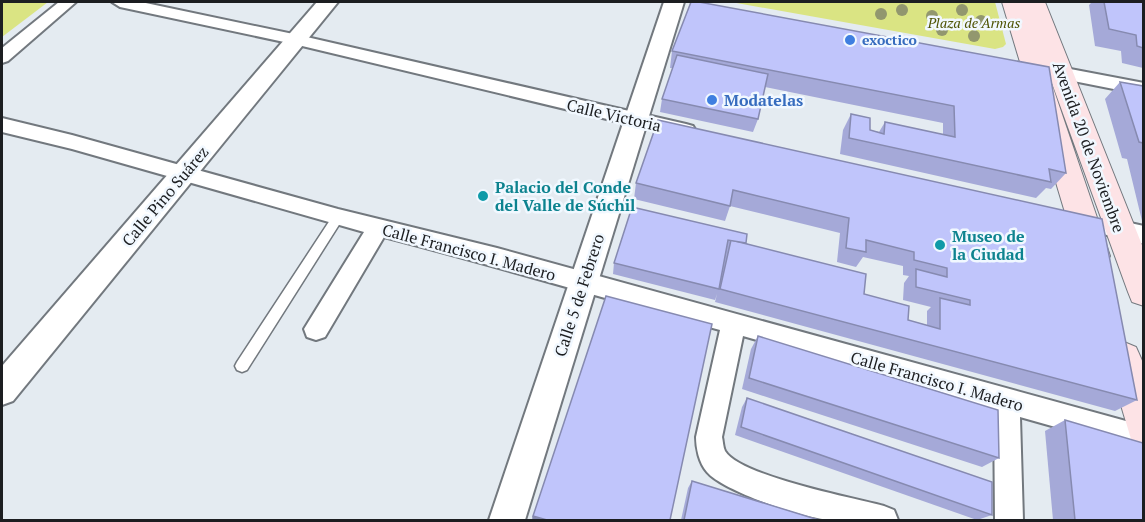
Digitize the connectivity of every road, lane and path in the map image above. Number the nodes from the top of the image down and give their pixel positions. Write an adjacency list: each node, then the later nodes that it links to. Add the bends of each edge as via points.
1 (68, 2): 8 (street)
2 (120, 2): 7 (street, Calle Victoria)
3 (328, 2): 7 (street, Calle Pino Suárez)
4 (674, 2): 12 (street, Calle 5 de Febrero)
5 (1012, 2): 9 (main road, Avenida 20 de Noviembre)
6 (1034, 2): 10 (main road, Avenida 20 de Noviembre)
7 (298, 40): 12 (street, Calle Victoria); 15 (street, Calle Pino Suárez)
8 (2, 57)
9 (1025, 66): 10 (street); 17 (main road, Avenida 20 de Noviembre)
10 (1061, 73): 11 (street); 19 (main road, Avenida 20 de Noviembre)
11 (1143, 89)
12 (635, 120): 14 (street, Calle Victoria); 20 (street, Calle 5 de Febrero)
13 (2, 125): 15 (street, Calle Francisco I. Madero)
14 (702, 135)
15 (184, 173): 16 (street, Calle Francisco I. Madero); 27 (street, Calle Pino Suárez)
16 (338, 217): 18 (street, Calle Francisco I. Madero); 26 (lane)
17 (1072, 218): 19 (street); 21 (main road, Avenida 20 de Noviembre)
18 (378, 228): 20 (street, Calle Francisco I. Madero); 24 (street)
19 (1132, 233): 22 (main road, Avenida 20 de Noviembre)
20 (583, 283): 23 (street, Calle Francisco I. Madero); 32 (street, Calle 5 de Febrero)
21 (1103, 288)
22 (1143, 292)
23 (734, 323): 28 (street, Calle Francisco I. Madero); 31 (street, via 709,437 717,463 749,483)
24 (316, 328)
25 (1116, 334): 29 (main road)
26 (242, 366)
27 (2, 390)
28 (1006, 402): 30 (street, Calle Francisco I. Madero); 34 (street)
29 (1143, 426)
30 (1143, 439)
31 (845, 515): 33 (street)
32 (507, 520)
33 (884, 520)
34 (1009, 520)

